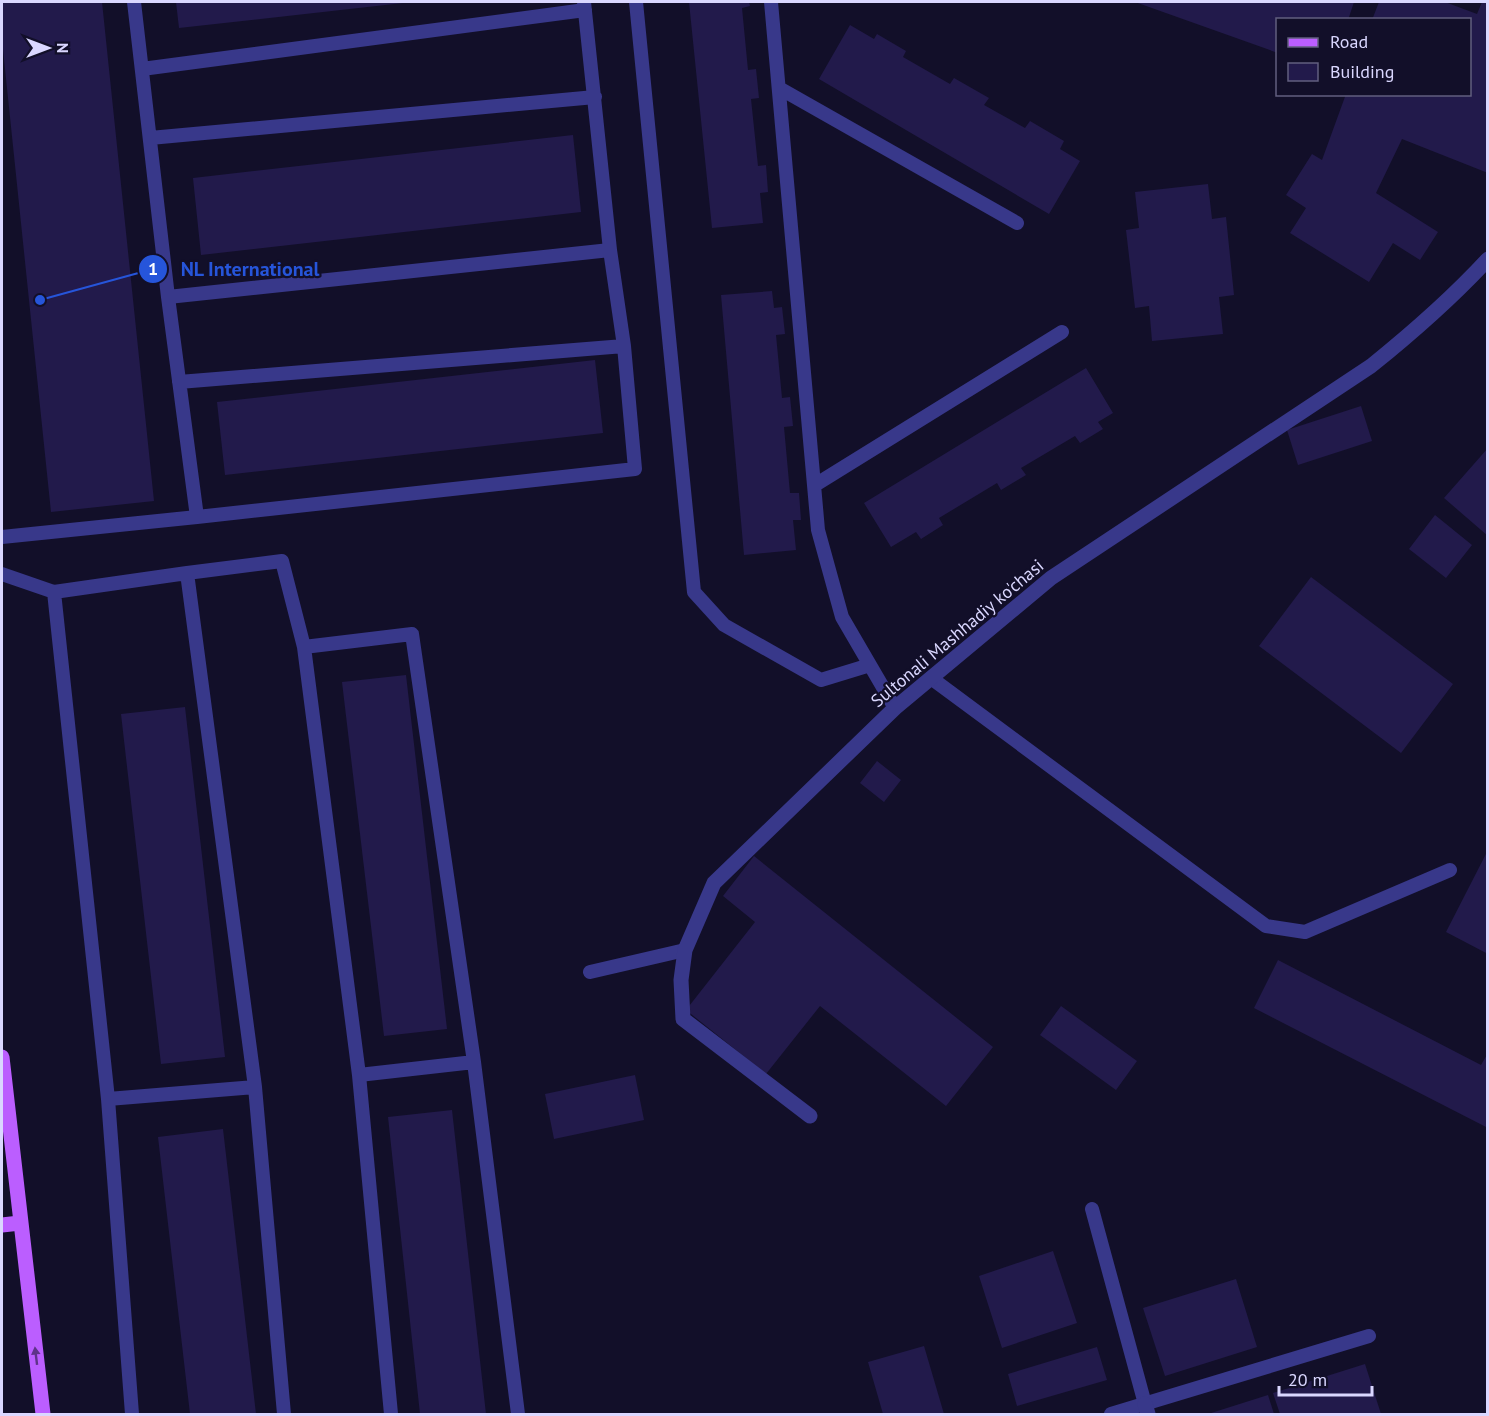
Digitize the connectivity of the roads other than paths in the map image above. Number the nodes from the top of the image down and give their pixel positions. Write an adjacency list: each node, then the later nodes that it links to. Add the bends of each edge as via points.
1 (134, 2): 5 (lane)
2 (636, 2): 23 (lane, via 694,592 724,625 821,680)
3 (771, 2): 6 (lane)
4 (585, 6): 5 (lane); 7 (lane)
5 (142, 69): 8 (lane)
6 (779, 88): 9 (lane); 16 (lane)
7 (596, 97): 8 (lane); 10 (lane)
8 (150, 138): 12 (lane)
9 (1017, 223)
10 (610, 250): 12 (lane); 14 (lane)
11 (1488, 259): 24 (street, Sultonali Mashhadiy ko'chasi, via 1371,366 1051,578)
12 (168, 297): 15 (lane)
13 (1062, 332): 16 (lane)
14 (624, 346): 15 (lane); 17 (lane, via 635,469)
15 (179, 382): 17 (lane)
16 (815, 485): 23 (lane, via 818,530 842,618)
17 (197, 517): 18 (lane)
18 (2, 537)
19 (187, 573): 21 (lane); 22 (lane, via 282,561); 32 (lane)
20 (2, 574): 21 (lane)
21 (54, 592): 33 (lane)
22 (304, 647): 30 (lane, via 412,634); 31 (lane)
23 (870, 665): 25 (lane)
24 (932, 678): 25 (street, Sultonali Mashhadiy ko'chasi); 26 (lane, via 1266,926 1305,932)
25 (896, 708): 27 (street, Sultonali Mashhadiy ko'chasi, via 714,883)
26 (1449, 870)
27 (685, 950): 28 (lane); 34 (street, Sultonali Mashhadiy ko'chasi, via 681,980 683,1019)
28 (590, 972)
29 (2, 1057): 36 (main road)
30 (474, 1062): 31 (lane); 44 (lane)
31 (359, 1075): 43 (lane)
32 (255, 1087): 33 (lane); 42 (lane)
33 (108, 1098): 41 (lane)
34 (810, 1116)
35 (1092, 1209): 39 (lane)
36 (20, 1223): 37 (main road); 40 (main road, one-way to 36)
37 (2, 1225)
38 (1369, 1336): 39 (lane)
39 (1146, 1409): 45 (lane)
40 (43, 1414)
41 (132, 1414)
42 (284, 1414)
43 (392, 1414)
44 (518, 1414)
45 (1111, 1414)

